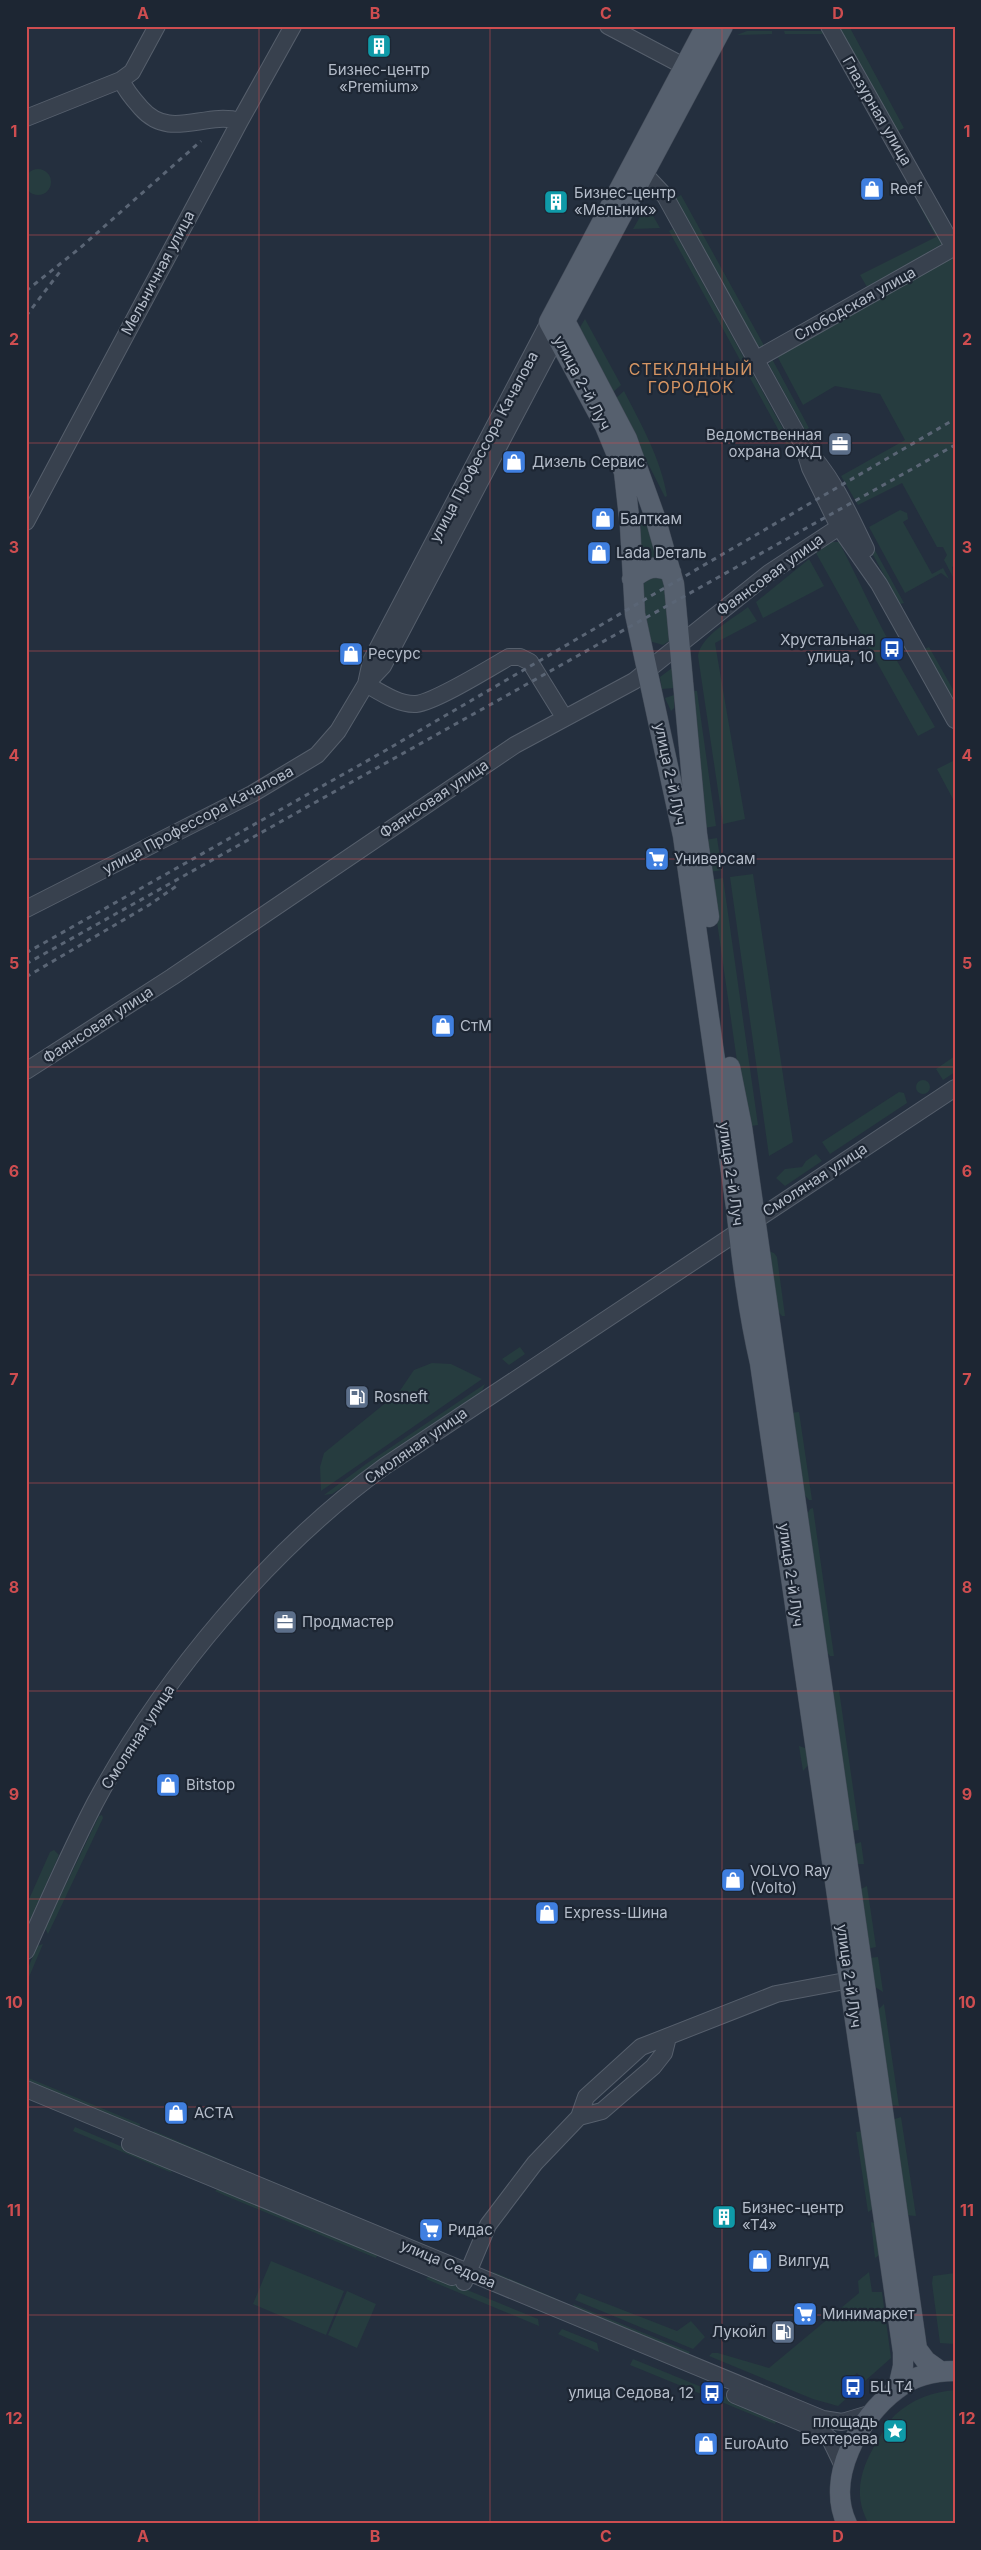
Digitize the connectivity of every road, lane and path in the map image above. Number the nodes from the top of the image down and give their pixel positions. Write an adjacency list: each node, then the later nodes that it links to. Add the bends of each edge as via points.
1 (157, 26): 8 (street, via 132,72)
2 (294, 26): 10 (street, Мельничная улица)
3 (608, 26): 7 (street)
4 (706, 26): 7 (main road, улица Профессора Качалова)
5 (723, 26): 7 (main road, улица Профессора Качалова)
6 (829, 26): 12 (street, Глазурная улица)
7 (691, 70): 11 (main road, улица Профессора Качалова)
8 (121, 80): 9 (street); 10 (street, via 130,96 158,122 176,125 218,118)
9 (26, 118)
10 (240, 122): 16 (street, Мельничная улица)
11 (640, 168): 13 (main road, улица Профессора Качалова); 14 (street, via 665,196)
12 (954, 248): 14 (street, Слободская улица)
13 (557, 326): 18 (main road, улица 2-й Луч, via 627,439); 19 (main road, улица 2-й Луч, via 621,462 629,512); 23 (street, улица Профессора Качалова, via 383,666)
14 (755, 360): 15 (street)
15 (803, 445): 17 (street, via 810,468); 20 (street, via 823,466 836,487 874,565)
16 (26, 522)
17 (839, 527): 20 (street); 21 (street, Фаянсовая улица, via 769,573)
18 (671, 572): 19 (main road, via 657,566); 21 (main road, улица 2-й Луч)
19 (632, 579): 22 (main road, улица 2-й Луч, via 638,634)
20 (879, 584): 25 (street)
21 (681, 646): 22 (street, Фаянсовая улица); 29 (main road, улица 2-й Луч, via 697,834 734,1093 742,1127)
22 (647, 672): 24 (street, Фаянсовая улица, via 634,682); 29 (main road, улица 2-й Луч, via 682,829)
23 (366, 684): 24 (street, via 398,700 415,704 431,699 509,658 520,657 530,662); 26 (street, улица Профессора Качалова, via 329,743 317,755 220,811)
24 (564, 717): 27 (street, Фаянсовая улица, via 484,764 172,977)
25 (955, 720)
26 (26, 909)
27 (26, 1071)
28 (955, 1088): 29 (street, Смоляная улица)
29 (747, 1225): 30 (street, Смоляная улица, via 385,1466 302,1533 210,1635 128,1748 88,1818); 31 (main road, улица 2-й Луч, via 742,1262)
30 (26, 1951)
31 (856, 1979): 32 (street, via 776,1994); 37 (main road, улица 2-й Луч, via 918,2349 926,2361); 38 (main road, улица 2-й Луч, via 903,2352)
32 (668, 2037): 35 (street, via 641,2047 586,2097); 35 (street, via 664,2054 653,2067 602,2112)
33 (26, 2089): 36 (street, улица Седова)
34 (26, 2101): 36 (street, улица Седова)
35 (579, 2117): 36 (street, via 535,2163 488,2225)
36 (466, 2277): 39 (street, улица Седова, via 823,2419 842,2422); 40 (street, улица Седова, via 819,2430 830,2440)
37 (947, 2371): 38 (main road, via 922,2376)
38 (898, 2388): 39 (main road)
39 (872, 2414): 40 (main road)
40 (843, 2466): 41 (main road, via 841,2504)
41 (847, 2524)

